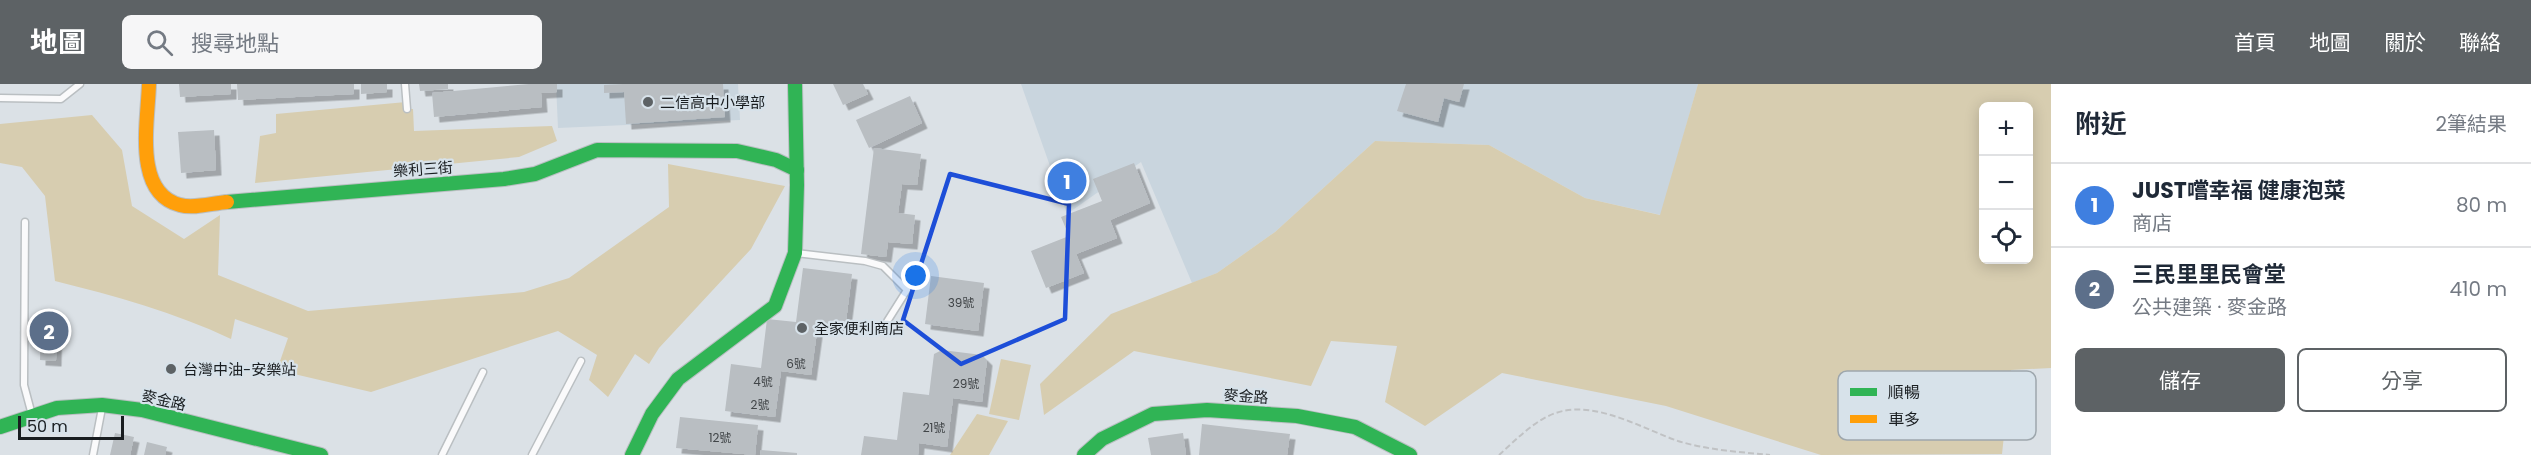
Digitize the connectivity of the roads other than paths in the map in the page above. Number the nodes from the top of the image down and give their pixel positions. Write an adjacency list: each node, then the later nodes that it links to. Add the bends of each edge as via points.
1 (80, 84): 5 (lane, via 61,99)
2 (149, 84): 7 (street, 樂利三街, via 148,165 153,187 170,202 183,206 504,179 535,174 597,150 736,151 776,160)
3 (405, 84): 6 (lane)
4 (795, 84): 7 (street)
5 (0, 98)
6 (407, 109)
7 (797, 170): 9 (street)
8 (25, 222): 14 (lane, via 24,385)
9 (795, 253): 10 (lane, via 883,266 907,290); 20 (street, via 775,306 678,379 652,414)
10 (883, 328)
11 (581, 361): 19 (lane)
12 (483, 372): 18 (lane)
13 (102, 405): 14 (street, 麥金路, via 57,408); 16 (lane); 17 (street, 麥金路, via 142,411)
14 (32, 415): 15 (street, 麥金路)
15 (0, 427)
16 (93, 455)
17 (321, 455)
18 (442, 455)
19 (532, 455)
20 (632, 455)
21 (1084, 455): 22 (street, 麥金路, via 1102,439 1153,414 1207,410 1298,416 1355,427)
22 (1410, 455)

